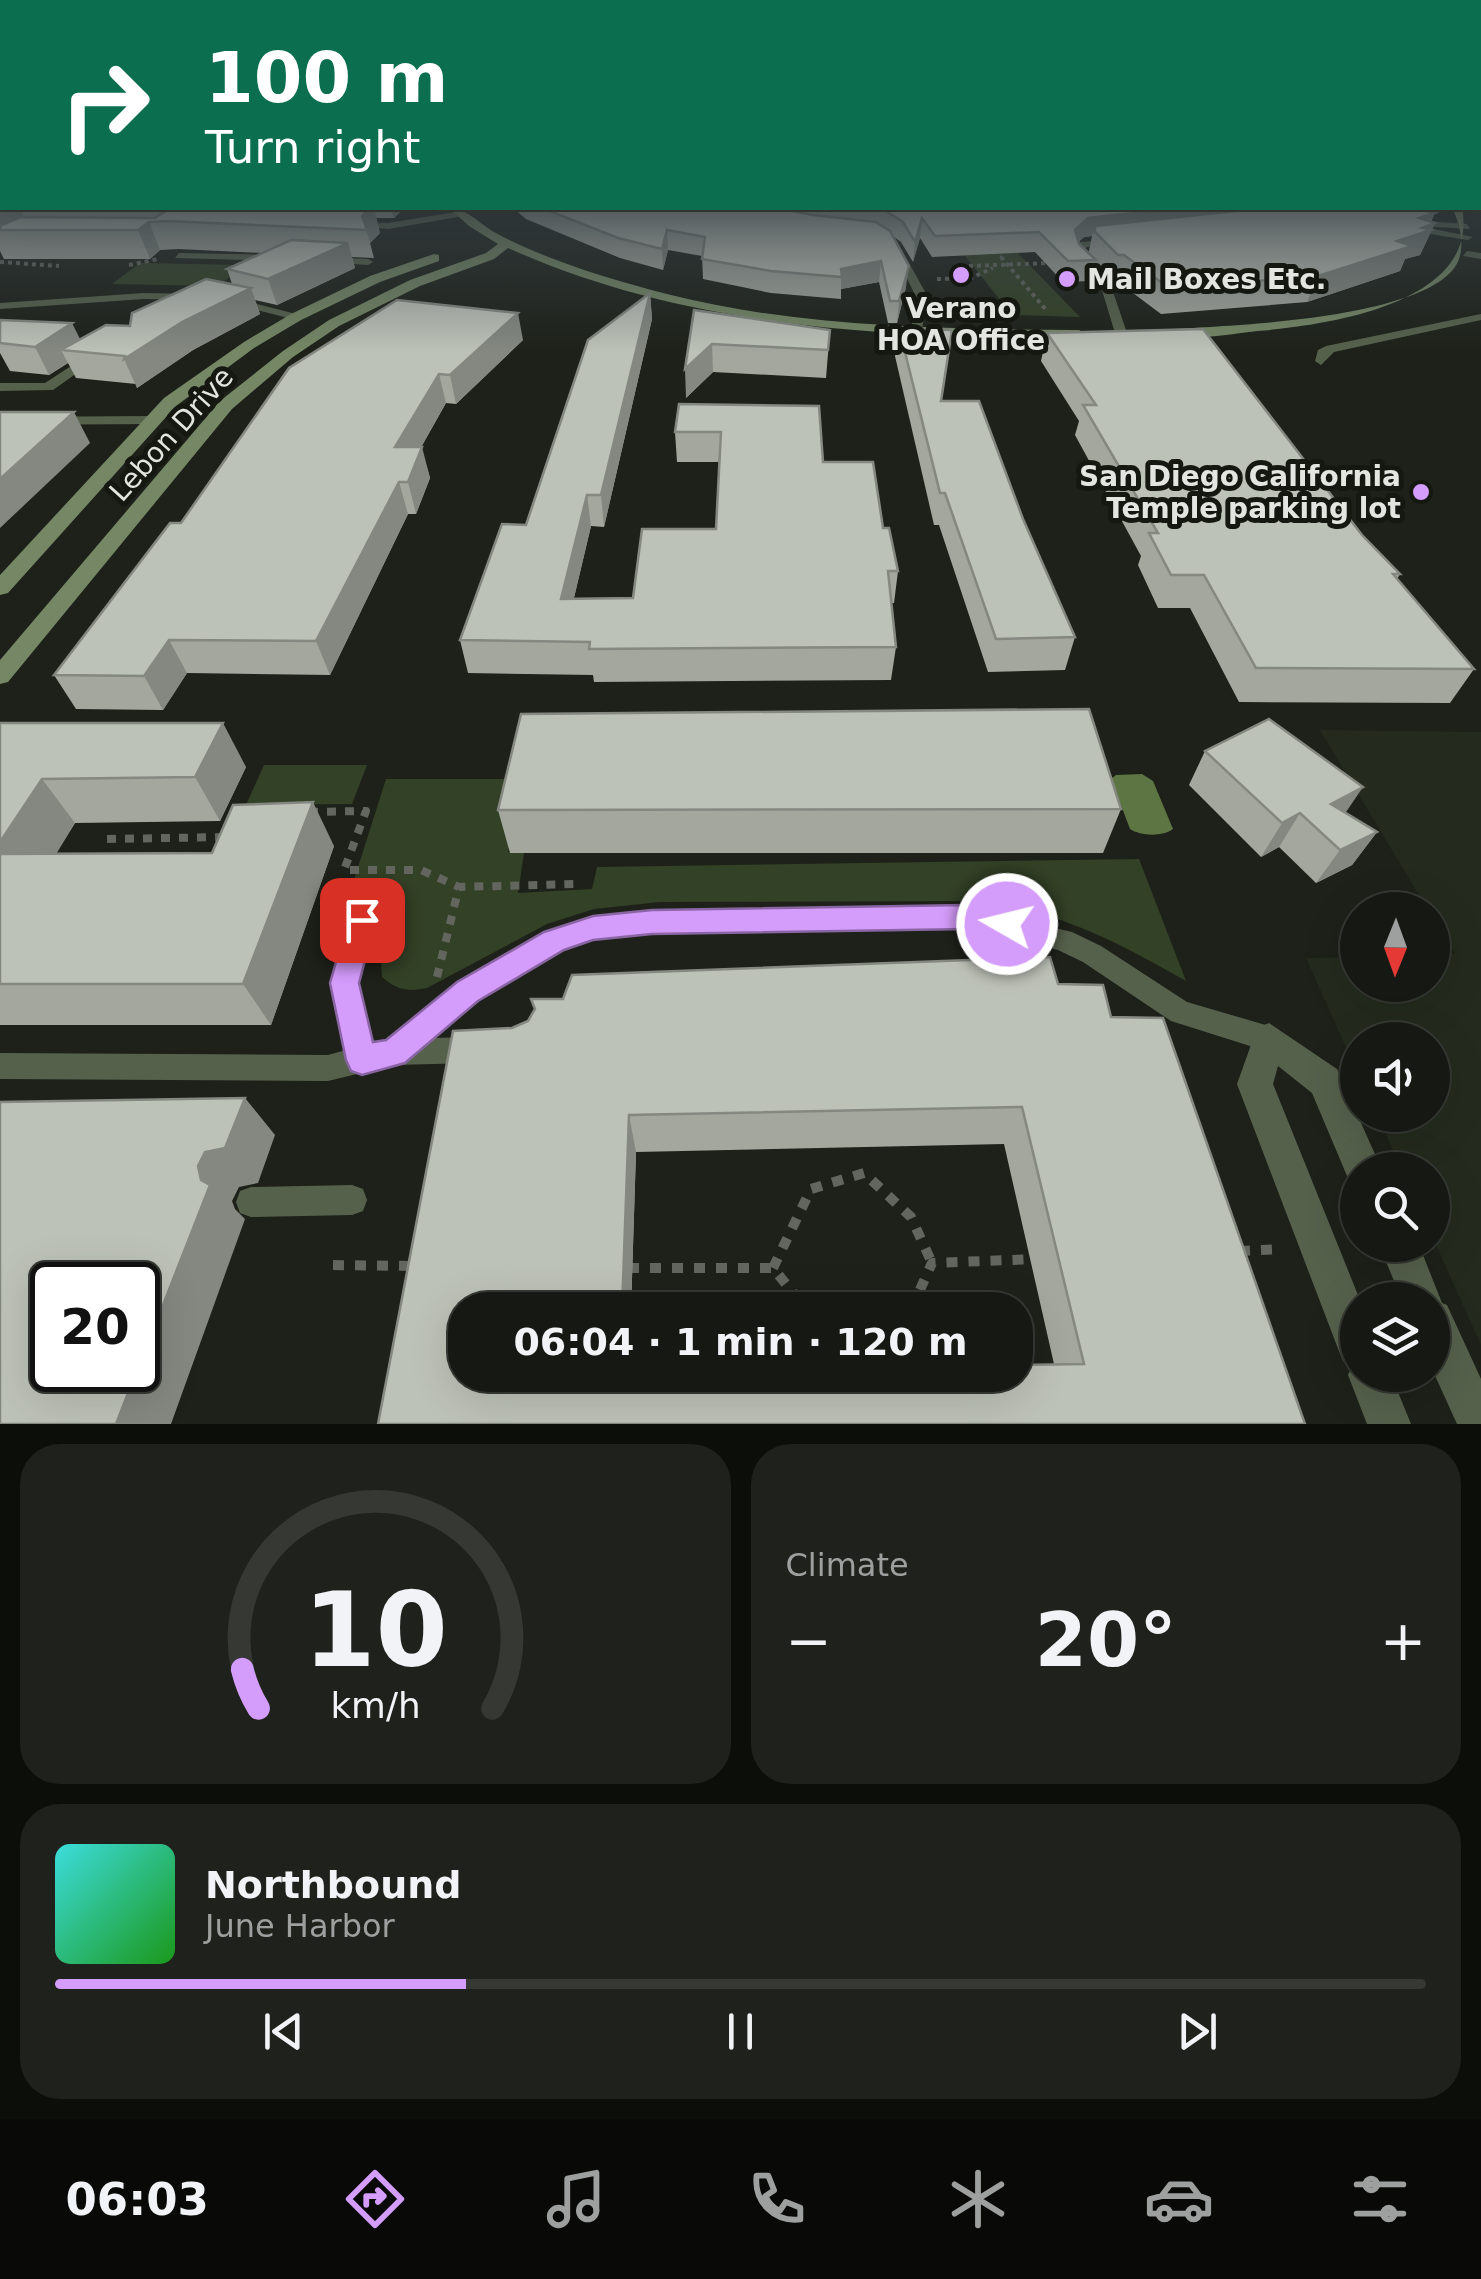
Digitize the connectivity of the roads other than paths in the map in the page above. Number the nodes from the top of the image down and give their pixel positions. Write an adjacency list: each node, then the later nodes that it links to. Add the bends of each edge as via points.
1 (414, 220): 4 (lane)
2 (472, 220): 7 (street)
3 (1385, 222): 8 (lane)
4 (333, 225)
5 (879, 235): 21 (lane, via 895,246 922,297)
6 (1130, 240): 24 (lane, via 1084,244 1078,251 1106,286)
7 (507, 243): 20 (street, Lebon Drive, via 454,252 375,279); 21 (street, via 630,291 791,319); 31 (street, Lebon Drive, via 334,323 226,405)
8 (1472, 243): 23 (street, via 1453,278 1373,310)
9 (179, 256): 10 (lane)
10 (284, 258): 11 (lane); 14 (lane)
11 (300, 259)
12 (317, 260): 13 (lane)
13 (368, 262)
14 (255, 276)
15 (241, 283): 16 (lane)
16 (213, 297): 17 (lane); 18 (lane); 20 (lane)
17 (0, 306)
18 (176, 315)
19 (1481, 316): 26 (lane, via 1330,348)
20 (296, 317): 28 (street, Lebon Drive, via 248,345)
21 (917, 331): 24 (street)
22 (1140, 333): 24 (street)
23 (1158, 333)
24 (1108, 334)
25 (114, 346): 27 (lane, via 48,387)
26 (1321, 361)
27 (0, 387)
28 (153, 420): 29 (lane); 30 (street, Lebon Drive)
29 (0, 421)
30 (0, 588)
31 (0, 676)
32 (362, 920): 36 (lane, via 345,983)
33 (1269, 1038): 35 (lane, via 1180,1012 1063,940 966,917 652,922 554,940 468,992); 38 (street, via 1325,1081); 41 (street, via 1255,1084)
34 (490, 1050): 35 (lane)
35 (394, 1052): 36 (lane)
36 (362, 1060): 37 (lane, via 328,1068)
37 (0, 1066)
38 (1355, 1152)
39 (352, 1200): 40 (lane)
40 (251, 1202)
41 (1340, 1302)
42 (1450, 1360): 45 (street)
43 (1376, 1392): 44 (street)
44 (1389, 1424)
45 (1479, 1424)

